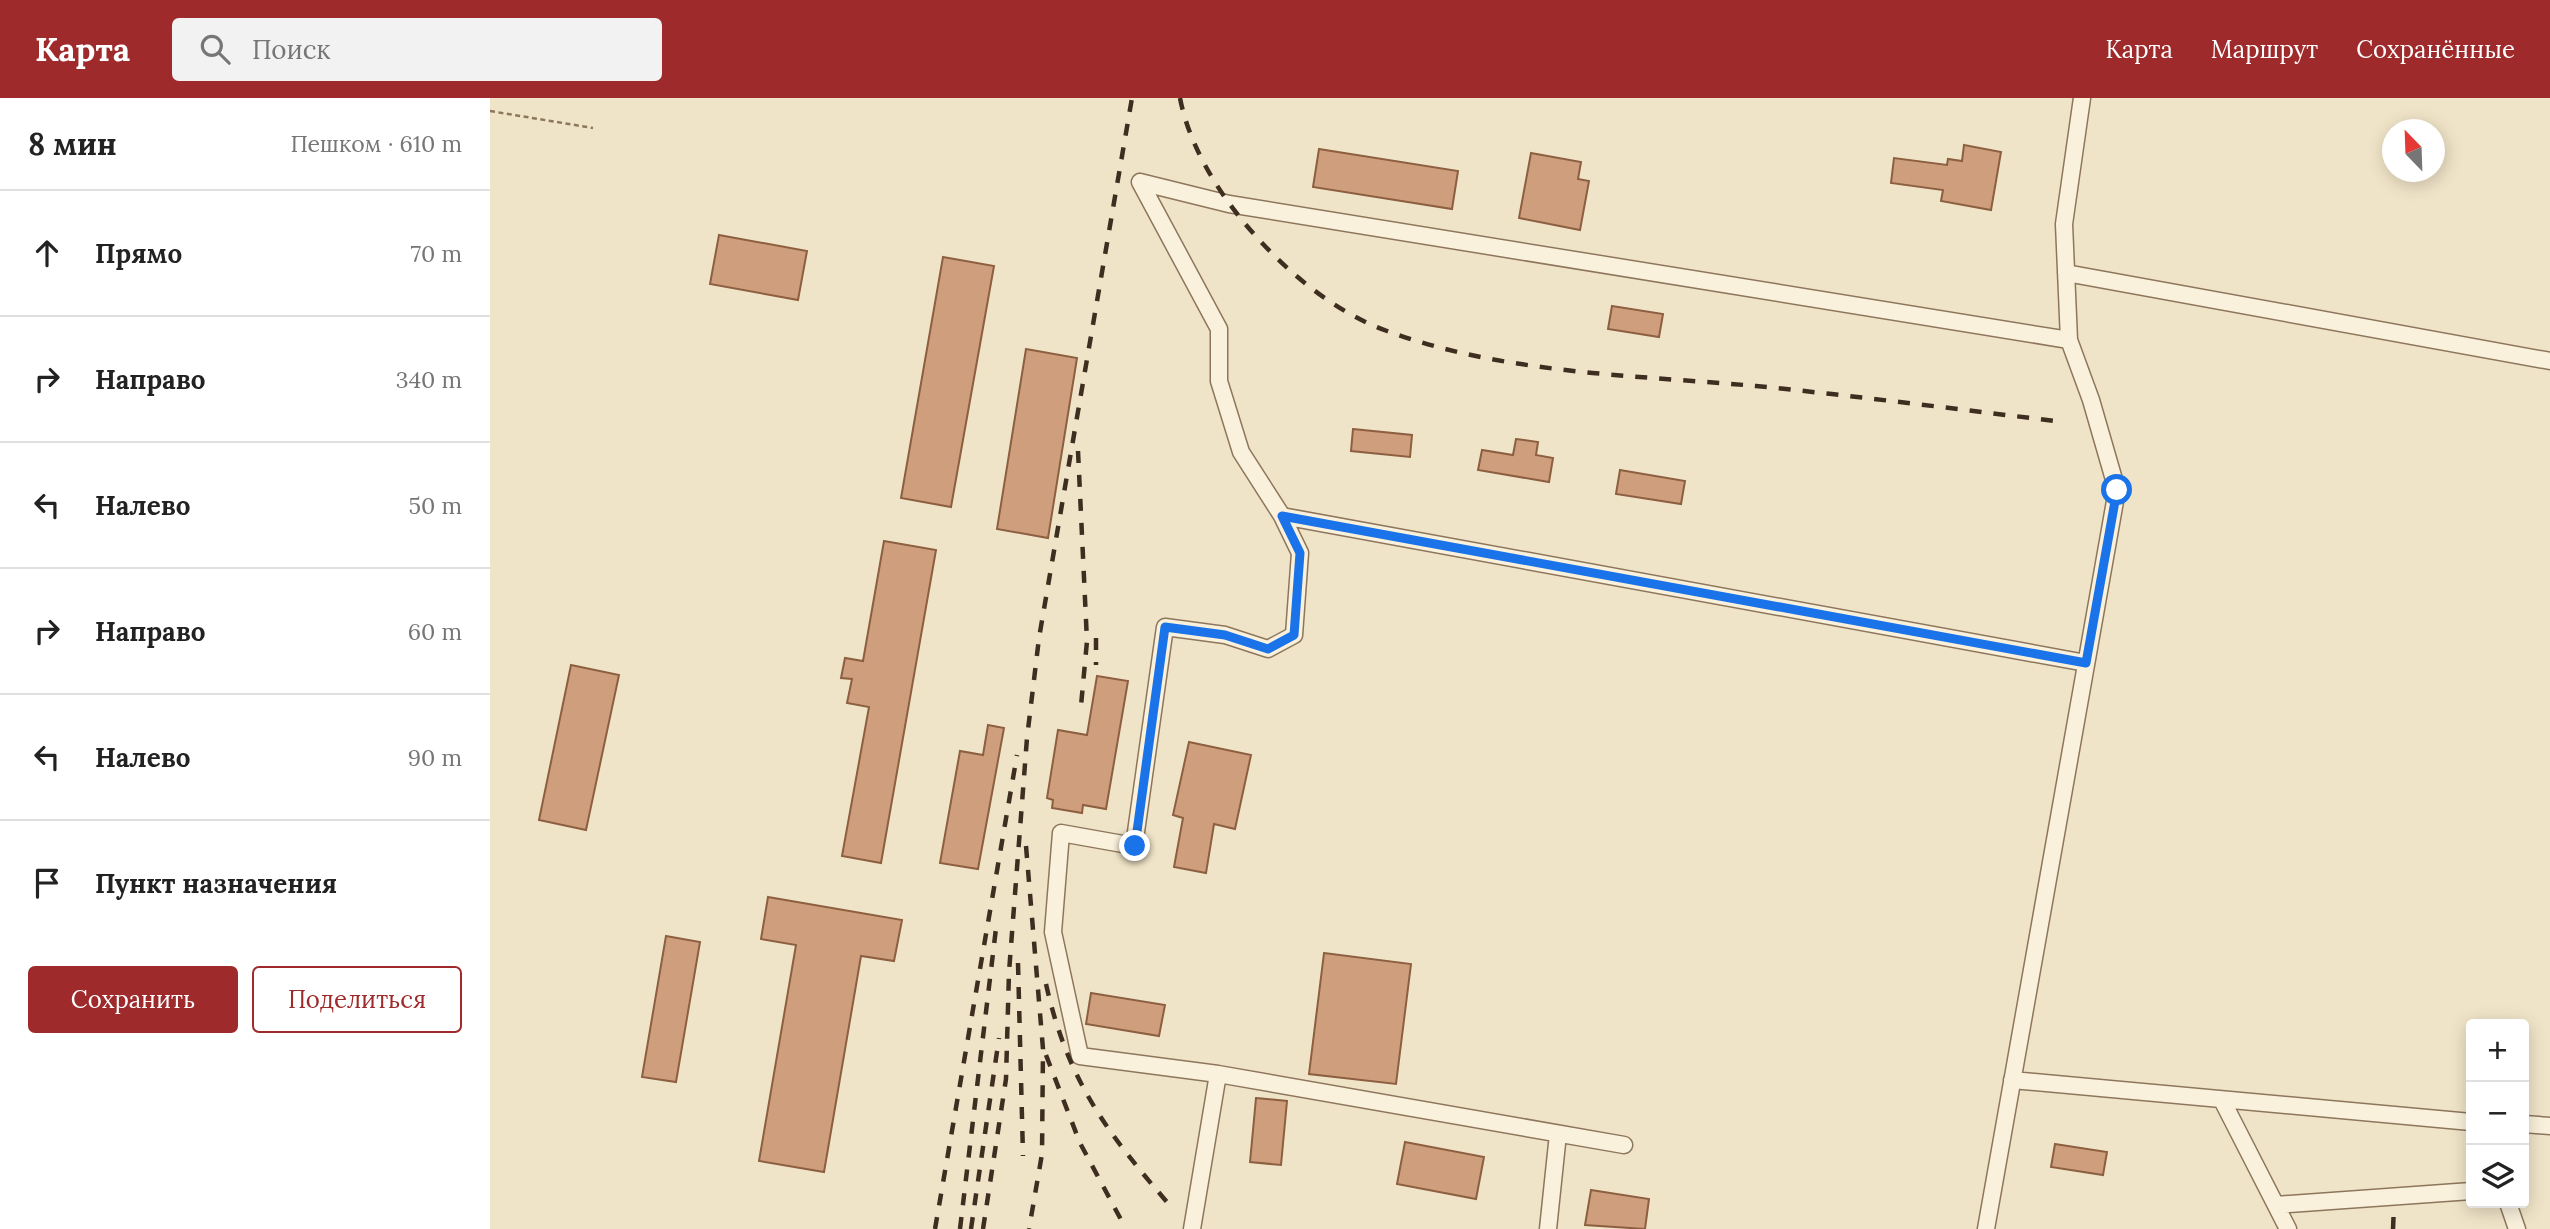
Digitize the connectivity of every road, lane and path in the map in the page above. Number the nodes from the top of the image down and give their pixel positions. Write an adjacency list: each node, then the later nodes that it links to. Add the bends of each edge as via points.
1 (2082, 98): 4 (lane, via 2064,224)
2 (490, 111): 3 (path)
3 (593, 128)
4 (2066, 273): 5 (lane); 6 (lane)
5 (2069, 340): 7 (lane, via 1229,204 1140,182 1219,329 1219,381 1241,452); 8 (lane, via 2117,490)
6 (2550, 361)
7 (1282, 516): 8 (lane); 9 (lane, via 1300,553 1294,635 1268,649 1225,635 1165,627 1135,846 1061,833 1059,845 1053,932 1080,1056)
8 (2086, 663): 10 (lane)
9 (1218, 1074): 15 (lane); 20 (lane)
10 (2012, 1080): 11 (lane); 22 (lane)
11 (2222, 1100): 12 (lane); 18 (lane)
12 (2466, 1122)
13 (2529, 1124): 14 (lane)
14 (2550, 1126)
15 (1558, 1134): 16 (lane); 21 (lane)
16 (1624, 1145)
17 (2466, 1191): 18 (lane)
18 (2276, 1205): 23 (lane)
19 (2510, 1208): 24 (lane)
20 (1192, 1229)
21 (1548, 1229)
22 (1986, 1229)
23 (2288, 1229)
24 (2517, 1229)

